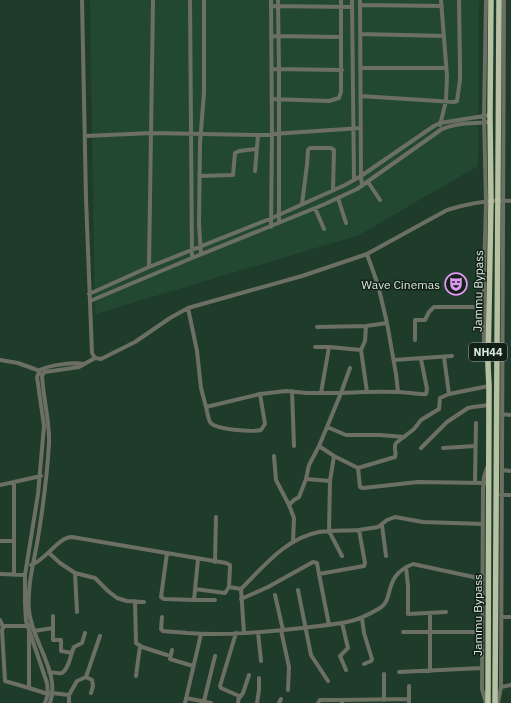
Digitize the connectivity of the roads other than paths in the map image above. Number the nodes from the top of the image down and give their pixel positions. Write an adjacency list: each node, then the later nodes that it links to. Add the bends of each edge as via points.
1 (82, 0): 47 (street)
2 (153, 0): 41 (street)
3 (190, 0): 43 (street)
4 (204, 0): 44 (street, via 204,93)
5 (271, 0): 16 (street)
6 (278, 0): 17 (street)
7 (341, 0): 18 (street)
8 (352, 0): 20 (street)
9 (441, 0): 19 (street)
10 (459, 0): 34 (street, via 460,66 457,99 454,102)
11 (486, 0): 35 (street)
12 (491, 0): 35 (highway, Jammu Bypass / NH44)
13 (499, 0): 59 (highway, Jammu Bypass / NH44)
14 (504, 0): 59 (street)
15 (360, 2): 19 (street); 21 (street)
16 (271, 6): 17 (street); 22 (street)
17 (278, 6): 18 (street); 23 (street)
18 (341, 6): 20 (street); 25 (street)
19 (442, 6): 24 (street)
20 (352, 7): 38 (street)
21 (360, 34): 24 (street); 26 (street)
22 (271, 36): 23 (street); 28 (street)
23 (278, 36): 25 (street); 29 (street)
24 (444, 36): 27 (street)
25 (341, 37): 30 (street)
26 (360, 68): 27 (street); 31 (street)
27 (446, 68): 34 (street)
28 (272, 69): 29 (street); 32 (street)
29 (279, 69): 30 (street); 33 (street)
30 (342, 70): 33 (street, via 342,92 336,100 318,102)
31 (360, 96): 34 (street); 39 (street)
32 (272, 99): 33 (street); 45 (street)
33 (280, 99): 42 (street)
34 (446, 102): 37 (street)
35 (487, 116): 36 (highway, Jammu Bypass / NH44); 37 (street)
36 (487, 122): 40 (street, via 449,126); 58 (highway, Jammu Bypass / NH44)
37 (440, 123): 40 (street); 51 (street)
38 (353, 128): 39 (street); 42 (street); 52 (street)
39 (361, 128): 51 (street)
40 (438, 131): 53 (street)
41 (152, 133): 43 (street); 47 (street); 74 (street)
42 (280, 133): 45 (street); 63 (street)
43 (190, 134): 44 (street); 70 (street)
44 (201, 134): 46 (street); 50 (street)
45 (272, 134): 46 (street); 64 (street)
46 (258, 135): 48 (street)
47 (85, 136): 75 (street)
48 (257, 149): 49 (street); 50 (street, via 235,153 233,175)
49 (256, 171)
50 (199, 176): 69 (street)
51 (361, 176): 52 (street); 54 (street)
52 (354, 180): 55 (street)
53 (368, 182): 54 (street); 57 (street)
54 (362, 186): 56 (street)
55 (333, 190): 61 (street); 61 (street, via 334,150 310,148)
56 (338, 198): 62 (street); 66 (street)
57 (380, 200)
58 (488, 201): 59 (street); 72 (street, via 447,210); 77 (street); 93 (highway, Jammu Bypass / NH44)
59 (500, 201): 60 (street); 107 (street); 235 (highway, Jammu Bypass / NH44)
60 (511, 201)
61 (302, 204): 63 (street)
62 (315, 208): 65 (street); 68 (street)
63 (280, 214): 64 (street); 65 (street)
64 (272, 218): 67 (street); 69 (street)
65 (279, 223): 67 (street)
66 (346, 223)
67 (271, 226): 71 (street)
68 (324, 229)
69 (201, 246): 70 (street); 71 (street)
70 (191, 250): 73 (street); 74 (street)
71 (201, 254): 73 (street)
72 (366, 254): 78 (street, via 302,276); 79 (street, via 378,285)
73 (192, 258): 76 (street)
74 (149, 267): 75 (street)
75 (89, 294): 76 (street)
76 (90, 301): 88 (street, via 92,353)
77 (484, 307): 82 (street, via 434,307 425,320 414,321); 93 (street, via 485,354)
78 (188, 308): 88 (street, via 135,342 101,359); 106 (street)
79 (387, 323): 80 (street); 91 (street)
80 (366, 326): 81 (street); 85 (street, via 365,341)
81 (317, 327)
82 (415, 340)
83 (315, 347): 84 (street)
84 (329, 347): 85 (street); 101 (street)
85 (361, 350): 99 (street)
86 (452, 356): 87 (street)
87 (444, 357): 89 (street); 104 (street)
88 (95, 358): 92 (street)
89 (421, 359): 91 (street); 100 (street, via 427,393)
90 (0, 360): 95 (street)
91 (394, 360): 100 (street)
92 (84, 364): 95 (street, via 77,362); 96 (street)
93 (488, 366): 97 (highway, Jammu Bypass / NH44)
94 (350, 368): 102 (street)
95 (40, 370): 96 (street); 123 (street, via 37,377 44,426)
96 (44, 373): 122 (street, via 42,377 49,432)
97 (489, 386): 104 (street); 105 (highway, Jammu Bypass / NH44)
98 (292, 391): 101 (street); 103 (street); 112 (street)
99 (368, 392): 100 (street); 102 (street)
100 (398, 392)
101 (321, 393): 102 (street)
102 (341, 393): 110 (street)
103 (260, 394): 106 (street); 106 (street, via 265,424 261,430 237,430 215,426 210,422)
104 (449, 394): 111 (street, via 440,398 439,409 421,420)
105 (489, 406): 115 (street, via 468,408 447,422); 128 (highway, Jammu Bypass / NH44)
106 (206, 407)
107 (502, 414): 108 (street); 120 (street)
108 (511, 414)
109 (476, 423): 114 (street)
110 (327, 427): 111 (street, via 346,435); 113 (street)
111 (404, 437): 119 (street, via 395,445 395,457)
112 (294, 446)
113 (319, 446): 118 (street); 124 (street)
114 (475, 446): 116 (street); 127 (street)
115 (421, 448)
116 (443, 448)
117 (274, 456): 132 (street, via 276,480)
118 (334, 456): 119 (street); 125 (street)
119 (358, 468): 127 (street, via 360,487 363,488 418,482)
120 (502, 470): 121 (street); 130 (street)
121 (511, 471)
122 (45, 475): 123 (street); 137 (street)
123 (40, 476): 126 (street); 136 (street)
124 (306, 479): 125 (street); 132 (street, via 299,497)
125 (330, 481): 139 (street)
126 (14, 482): 129 (street); 141 (street)
127 (475, 483): 128 (street)
128 (486, 483): 134 (street); 234 (highway, Jammu Bypass / NH44)
129 (0, 485)
130 (501, 495): 131 (street); 173 (street)
131 (511, 495)
132 (289, 505): 142 (street, via 294,518)
133 (216, 517): 148 (street)
134 (483, 524): 135 (street, via 423,522 395,518 387,520); 157 (street)
135 (382, 525): 138 (street); 146 (street)
136 (33, 528): 137 (street); 150 (street)
137 (39, 528): 149 (street)
138 (360, 530): 139 (street); 154 (street, via 364,566)
139 (329, 531): 142 (street, via 315,533); 145 (street)
140 (0, 541): 141 (street)
141 (14, 541): 155 (street)
142 (293, 542): 160 (street)
143 (49, 553): 144 (street, via 64,539 72,537); 149 (street); 152 (street)
144 (166, 553): 147 (street); 164 (street, via 161,597)
145 (342, 556)
146 (386, 556)
147 (198, 559): 148 (street); 159 (street)
148 (215, 562): 158 (street, via 230,565)
149 (32, 565): 150 (street); 181 (street, via 28,595)
150 (27, 566): 156 (street)
151 (406, 567): 157 (street, via 416,564); 170 (street, via 408,614); 175 (street, via 394,578 385,604)
152 (75, 573): 166 (street, via 95,578 117,598); 168 (street)
153 (0, 574): 155 (street)
154 (319, 574): 163 (street, via 317,563 313,562); 178 (street)
155 (14, 575): 156 (street)
156 (25, 575): 181 (street, via 25,613)
157 (483, 579): 187 (street)
158 (229, 587): 159 (street, via 225,593); 160 (street)
159 (195, 589): 164 (street)
160 (240, 589): 163 (street)
161 (298, 590): 180 (street)
162 (275, 595): 183 (street)
163 (241, 599): 189 (street)
164 (194, 600): 165 (street)
165 (215, 600)
166 (135, 601): 167 (street); 193 (street, via 136,641)
167 (144, 602)
168 (77, 612)
169 (446, 612): 170 (street)
170 (430, 613): 186 (street)
171 (52, 616): 182 (street)
172 (162, 617): 191 (street, via 163,631)
173 (501, 617): 174 (street); 215 (street)
174 (511, 617)
175 (362, 618): 177 (street); 199 (street, via 372,659)
176 (0, 620): 179 (street)
177 (342, 623): 178 (street); 202 (street, via 348,648 340,655)
178 (329, 625): 180 (street)
179 (2, 627): 181 (street); 211 (street)
180 (305, 627): 183 (street); 212 (street, via 311,655)
181 (31, 628): 182 (street); 204 (street); 216 (street); 219 (street)
182 (53, 628): 195 (street, via 53,640 61,640 61,651)
183 (282, 630): 184 (street); 217 (street, via 289,667)
184 (258, 632): 189 (street); 198 (street)
185 (403, 632): 186 (street)
186 (430, 632): 187 (street); 203 (street)
187 (482, 632): 201 (street)
188 (236, 633): 189 (street); 191 (street); 221 (street, via 220,686)
189 (244, 633)
190 (85, 634): 195 (street, via 82,643 74,646)
191 (201, 634): 200 (street)
192 (100, 636): 209 (street)
193 (140, 646): 196 (street); 208 (street)
194 (172, 650): 200 (street, via 170,659)
195 (72, 653): 204 (street, via 70,662 63,672)
196 (167, 655)
197 (215, 656): 226 (street)
198 (261, 661)
199 (364, 664)
200 (193, 666): 223 (street)
201 (482, 668): 203 (street); 234 (street, via 482,690)
202 (346, 670)
203 (430, 671): 205 (street)
204 (49, 672): 219 (street, via 52,686)
205 (399, 672)
206 (384, 674): 222 (street)
207 (249, 675): 221 (street)
208 (136, 676)
209 (86, 677): 218 (street, via 93,682); 220 (street, via 77,681)
210 (259, 678): 232 (street)
211 (2, 681): 216 (street)
212 (328, 682)
213 (511, 685): 215 (street)
214 (409, 686): 225 (street)
215 (501, 687): 235 (street)
216 (29, 688): 219 (street)
217 (288, 690)
218 (91, 693)
219 (50, 694): 220 (street); 227 (street); 228 (street)
220 (69, 695): 229 (street)
221 (240, 697): 231 (street)
222 (384, 700): 224 (street); 225 (street)
223 (185, 701): 226 (street)
224 (342, 701): 233 (street, via 320,700)
225 (409, 701)
226 (204, 702): 230 (street)
227 (45, 703)
228 (50, 703)
229 (69, 703)
230 (211, 703)
231 (238, 703)
232 (257, 703)
233 (318, 703)
234 (487, 703)
235 (497, 703)

